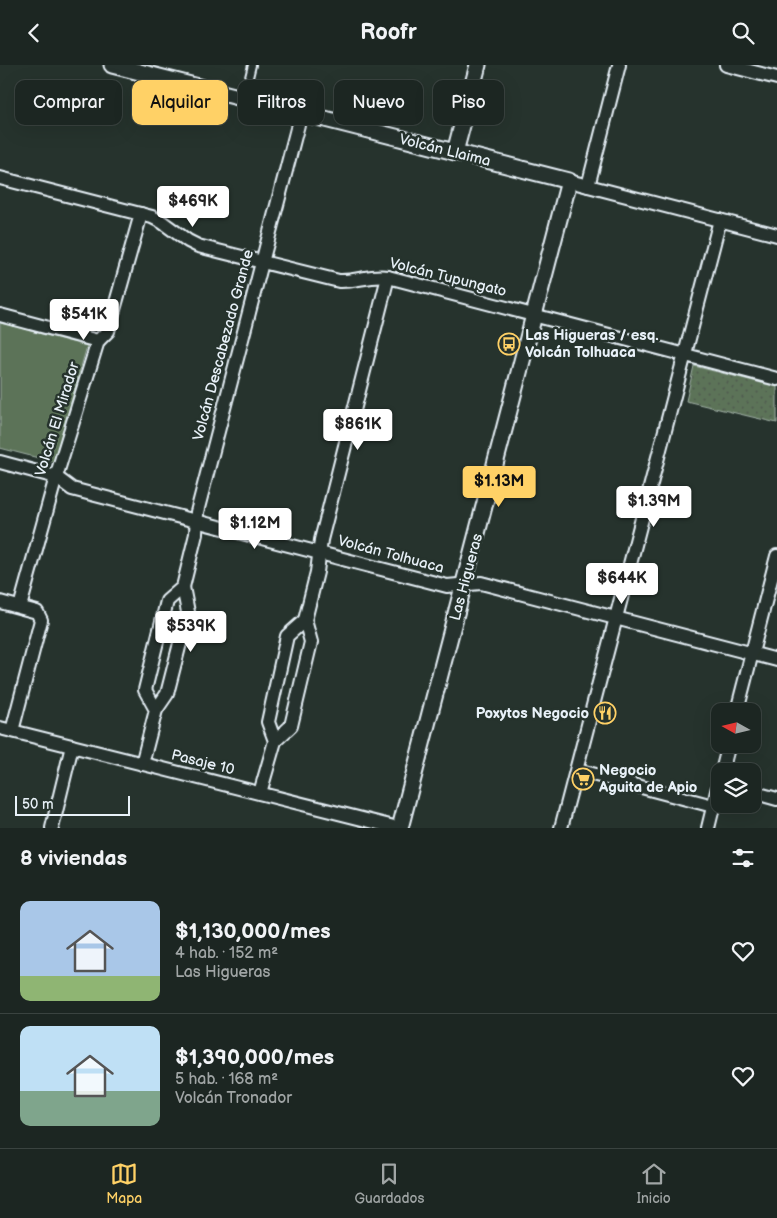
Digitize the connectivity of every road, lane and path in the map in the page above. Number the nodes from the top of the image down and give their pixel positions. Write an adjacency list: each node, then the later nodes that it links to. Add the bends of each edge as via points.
1 (112, 65): 8 (street, Volcán Llaima)
2 (252, 65): 7 (lane)
3 (478, 65): 11 (street)
4 (619, 65): 14 (street)
5 (726, 65): 6 (street)
6 (777, 78)
7 (248, 80)
8 (238, 96)
9 (324, 119): 11 (street, Volcán Llaima)
10 (298, 125): 18 (street, Volcán Descabezado Grande)
11 (455, 152): 13 (street, Volcán Llaima)
12 (0, 178): 15 (street, Volcán Tupungato)
13 (569, 181): 14 (street, Volcán Llaima); 21 (street, Las Higueras)
14 (588, 186): 16 (street, Volcán Llaima)
15 (141, 214): 18 (street, Volcán Tupungato, via 162,222 198,246); 22 (street, Volcán El Mirador, via 108,331)
16 (720, 220): 17 (street, Volcán Llaima); 23 (street)
17 (777, 235)
18 (261, 262): 19 (street, Volcán Tupungato, via 339,281); 27 (street, Volcán Descabezado Grande)
19 (388, 277): 21 (street, Volcán Tupungato); 28 (street)
20 (0, 315): 22 (street)
21 (534, 315): 23 (street, Volcán Tupungato); 30 (street, Las Higueras)
22 (98, 341): 26 (street, Volcán El Mirador)
23 (685, 355): 24 (street, Volcán Tupungato); 34 (street)
24 (777, 379)
25 (0, 462): 26 (street, Volcán Tolhuaca)
26 (56, 477): 27 (street, Volcán Tolhuaca, via 72,489); 33 (street, Volcán El Mirador)
27 (197, 521): 28 (street, Volcán Tolhuaca); 31 (street, Volcán Descabezado Grande)
28 (320, 553): 30 (street, Volcán Tolhuaca, via 447,586); 35 (street)
29 (777, 556): 36 (street)
30 (464, 584): 34 (street, Volcán Tolhuaca, via 481,583); 51 (street, Las Higueras)
31 (183, 587): 39 (street, Volcán Descabezado Grande, via 188,612 167,694); 39 (street, via 167,601 145,690)
32 (0, 602): 33 (street)
33 (20, 607): 40 (street, via 40,616 40,624)
34 (616, 618): 36 (street, Volcán Tolhuaca); 44 (street)
35 (305, 620): 41 (street, via 311,642 291,726); 41 (street, via 287,636 268,722)
36 (752, 654): 37 (street, Volcán Tolhuaca); 38 (street)
37 (777, 660)
38 (739, 703)
39 (156, 710): 43 (street, Volcán Descabezado Grande)
40 (6, 729): 42 (street, Pasaje 10)
41 (276, 741): 45 (street)
42 (72, 746): 43 (street, Pasaje 10); 50 (street)
43 (142, 764): 45 (street, Pasaje 10)
44 (576, 770): 48 (street); 52 (street)
45 (260, 793): 51 (street, Pasaje 10)
46 (761, 795): 47 (street)
47 (777, 799)
48 (711, 805)
49 (711, 813): 53 (street)
50 (52, 828)
51 (399, 828)
52 (561, 828)
53 (708, 828)

